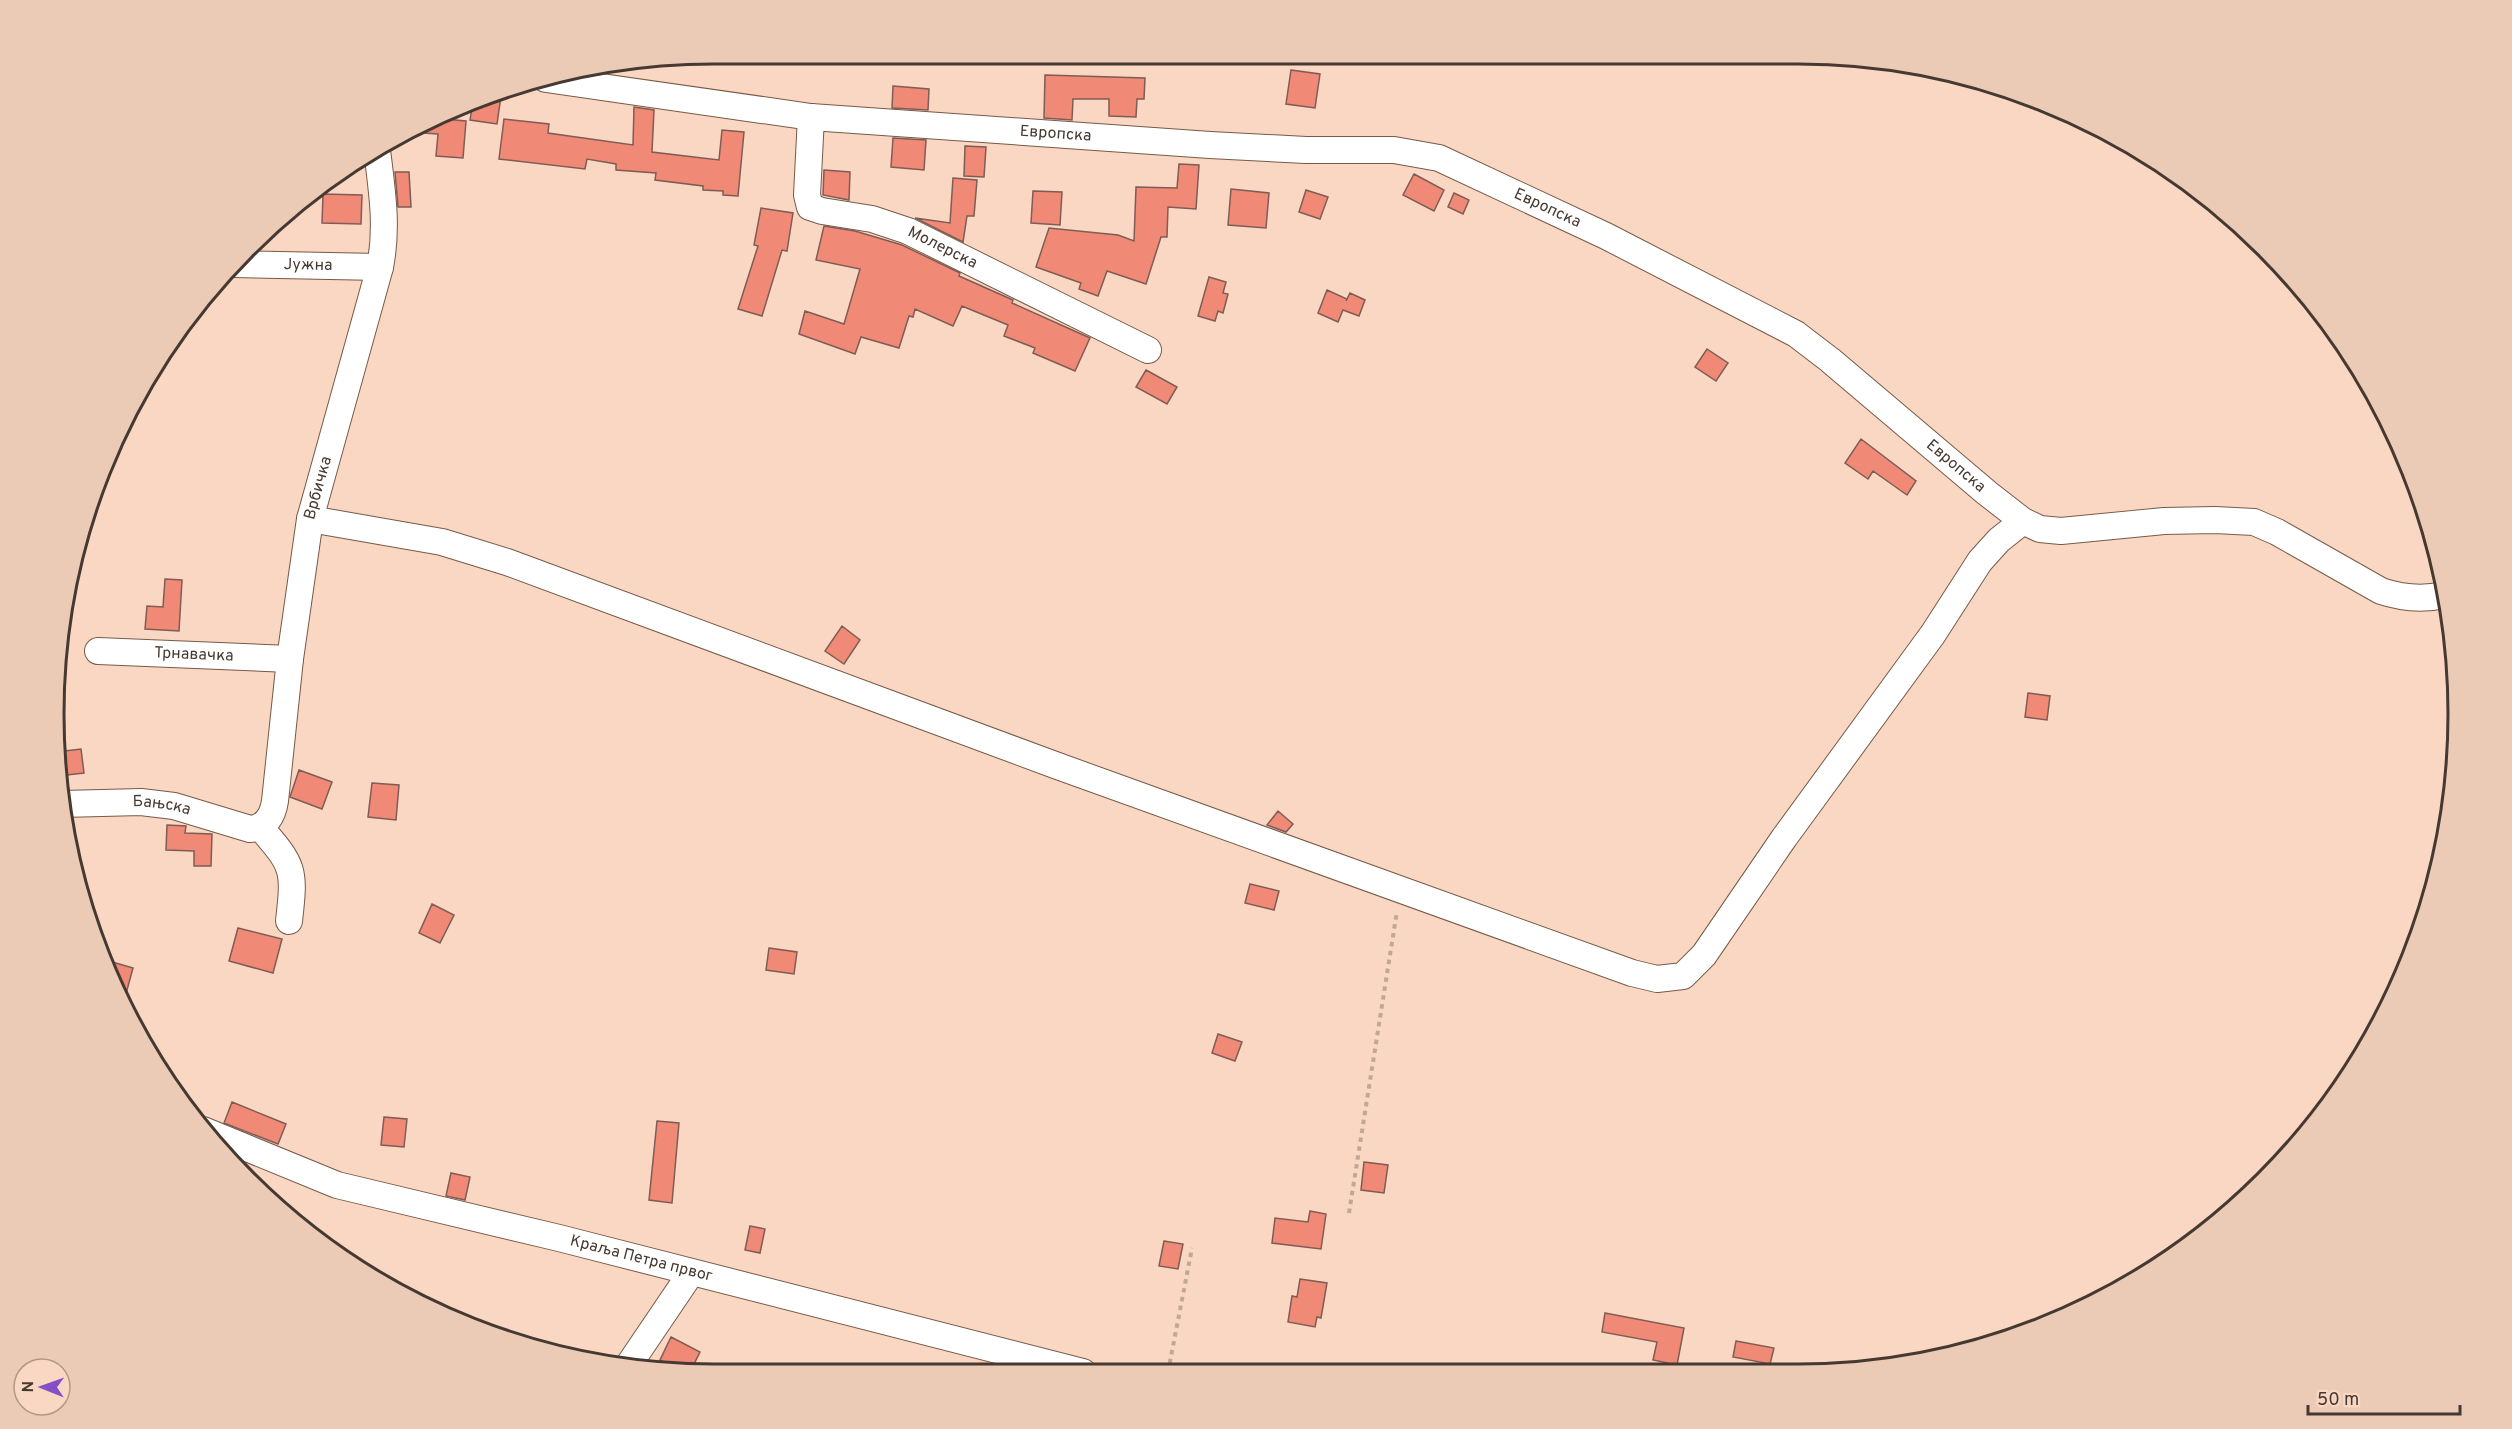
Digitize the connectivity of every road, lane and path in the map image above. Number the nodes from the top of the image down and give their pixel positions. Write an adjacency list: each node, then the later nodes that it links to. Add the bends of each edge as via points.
1 (567, 82): 2 (street, Европска)
2 (811, 117): 6 (street, Молерска, via 807,195 810,207 898,227); 8 (street, Европска, via 1210,145 1394,150 1439,158 1606,236 1796,334)
3 (378, 159): 5 (street, Врбичка, via 386,226)
4 (246, 264): 5 (street, Јужна)
5 (380, 267): 7 (street, Врбичка)
6 (1148, 350)
7 (310, 519): 11 (street, Врбичка); 14 (street, via 442,542 507,562)
8 (2023, 521): 9 (street, Европска, via 2040,529 2061,531 2164,521 2253,522 2381,591 2399,597); 14 (street, via 1980,561 1933,634 1704,955 1683,976 1657,979 1632,974)
9 (2436, 597)
10 (99, 651): 11 (street, Трнавачка)
11 (290, 658): 13 (street, Врбичка, via 274,809)
12 (71, 804): 13 (street, Бањска, via 141,802 174,806 250,829)
13 (261, 826): 15 (street, via 288,862 292,874)
14 (1400, 890): 17 (path)
15 (289, 921)
16 (221, 1137): 19 (street, Краља Петра првог, via 337,1185)
17 (1349, 1213)
18 (1192, 1248): 22 (path)
19 (691, 1273): 20 (street); 21 (street, Краља Петра првог)
20 (633, 1359)
21 (1051, 1364)
22 (1170, 1364)

